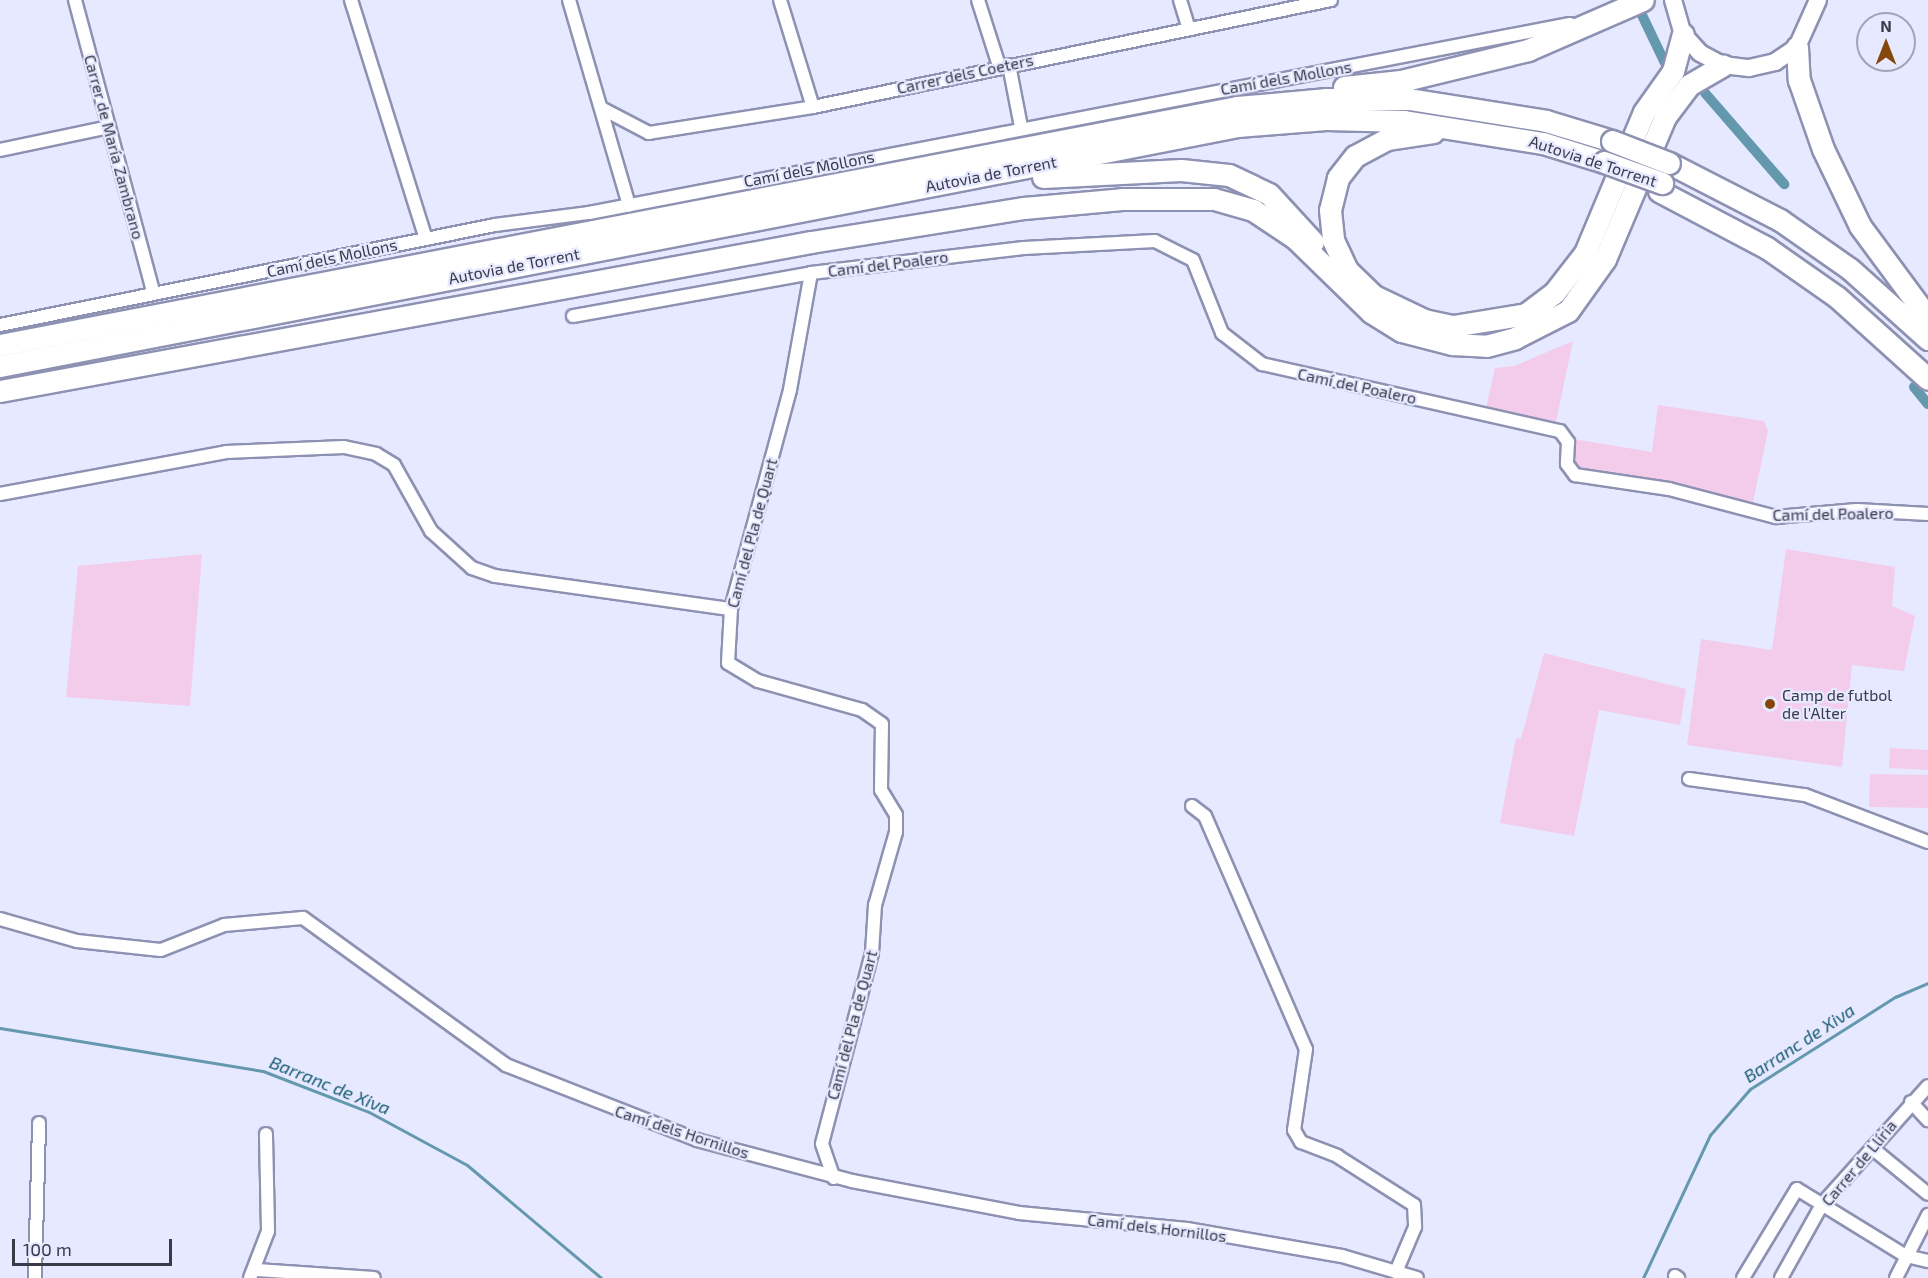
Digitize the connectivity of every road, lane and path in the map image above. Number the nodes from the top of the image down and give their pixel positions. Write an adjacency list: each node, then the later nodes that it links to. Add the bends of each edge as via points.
1 (75, 0): 19 (street, Carrer de María Zambrano)
2 (351, 0): 27 (street)
3 (569, 0): 18 (street)
4 (780, 0): 17 (street)
5 (978, 0): 16 (street)
6 (1180, 0): 12 (street)
7 (1331, 0): 12 (street, Carrer dels Coeters)
8 (1643, 0): 11 (highway)
9 (1673, 0): 13 (main road)
10 (1820, 2): 14 (main road)
11 (1619, 14): 20 (street, Camí dels Mollons); 21 (highway, via 1528,51 1401,81 1235,99 1139,117)
12 (1188, 26): 16 (street, Carrer dels Coeters)
13 (1683, 34): 15 (main road, via 1700,53); 23 (highway, via 1673,71 1644,112 1585,253 1554,294 1526,314 1454,326 1424,320 1374,297 1347,270 1333,240 1330,210 1338,178 1355,156 1387,139 1426,132 1462,135)
14 (1797, 47): 15 (main road, via 1775,62 1749,68); 32 (highway, via 1799,80 1823,149 1855,216)
15 (1722, 64): 30 (highway, via 1689,85 1665,117 1605,259 1568,311 1515,338 1486,346 1421,338)
16 (1004, 66): 17 (street, Carrer dels Coeters); 20 (street)
17 (813, 107): 18 (street, Carrer dels Coeters, via 649,133)
18 (603, 109): 25 (street)
19 (109, 127): 22 (street); 29 (street, Carrer de María Zambrano)
20 (1021, 127): 25 (street, Camí dels Mollons)
21 (1106, 129): 24 (highway, Autovia de Torrent, bridge, via 1237,107 1327,99 1409,99 1546,121 1612,141); 35 (highway, Autovia de Torrent)
22 (0, 150)
23 (1603, 165): 24 (highway, Autovia de Torrent, bridge); 26 (highway, Autovia de Torrent, via 1465,127 1326,119 1238,126)
24 (1663, 179): 34 (highway, Autovia de Torrent, via 1780,220 1850,269); 37 (highway, Autovia de Torrent, via 1770,240 1842,290); 38 (highway, via 1837,297)
25 (629, 205): 27 (street, Camí dels Mollons)
26 (802, 211): 30 (highway, via 847,209 1068,174 1181,170 1229,175 1269,194); 36 (highway, Autovia de Torrent)
27 (426, 239): 29 (street, Camí dels Mollons)
28 (811, 273): 31 (street); 41 (street, Camí del Poalero, via 1024,248 1164,243 1199,268 1222,333 1262,364 1560,431 1568,441 1567,464 1575,474 1669,489 1776,517 1857,510); 42 (street, Camí del Pla de Quart, via 790,390)
29 (154, 294): 33 (street, Camí dels Mollons)
30 (1371, 312): 39 (highway, via 1295,238 1253,210 1214,199 1122,198 1024,208 812,242)
31 (573, 316)
32 (1928, 318)
33 (0, 325)
34 (1928, 339)
35 (0, 345)
36 (0, 366)
37 (1928, 367)
38 (1928, 378)
39 (0, 392)
40 (0, 494): 42 (street, via 226,452 344,447 376,454 394,465 431,531 472,568 495,576)
41 (1928, 514)
42 (731, 609): 53 (street, Camí del Pla de Quart, via 728,663 758,681 862,710 882,724 880,790 896,815 896,832 873,912 872,953 822,1144)
43 (1689, 779): 45 (street, via 1805,795)
44 (1192, 806): 59 (street, via 1208,823 1306,1049 1294,1130 1301,1142 1337,1156 1414,1205 1415,1227)
45 (1928, 842)
46 (0, 919): 53 (street, Camí dels Hornillos, via 76,941 161,950 224,925 303,918 506,1065 697,1140)
47 (1928, 1086): 48 (street, Carrer de Llíria)
48 (1911, 1102): 49 (street); 52 (street, Carrer de Llíria)
49 (1928, 1120)
50 (39, 1123): 61 (street)
51 (266, 1134): 60 (street, via 268,1231)
52 (1872, 1148): 54 (street); 55 (street, Carrer de Llíria)
53 (834, 1178): 59 (street, Camí dels Hornillos, via 1019,1213 1187,1229 1342,1256)
54 (1928, 1194)
55 (1823, 1203): 57 (street); 64 (street, via 1797,1189); 65 (street, Carrer de Llíria)
56 (1928, 1215): 57 (street)
57 (1906, 1256): 58 (street); 66 (street)
58 (1928, 1261)
59 (1396, 1272): 63 (street, Camí dels Hornillos)
60 (253, 1274): 62 (street)
61 (35, 1278)
62 (374, 1278)
63 (1418, 1278)
64 (1743, 1278)
65 (1781, 1278)
66 (1896, 1278)

